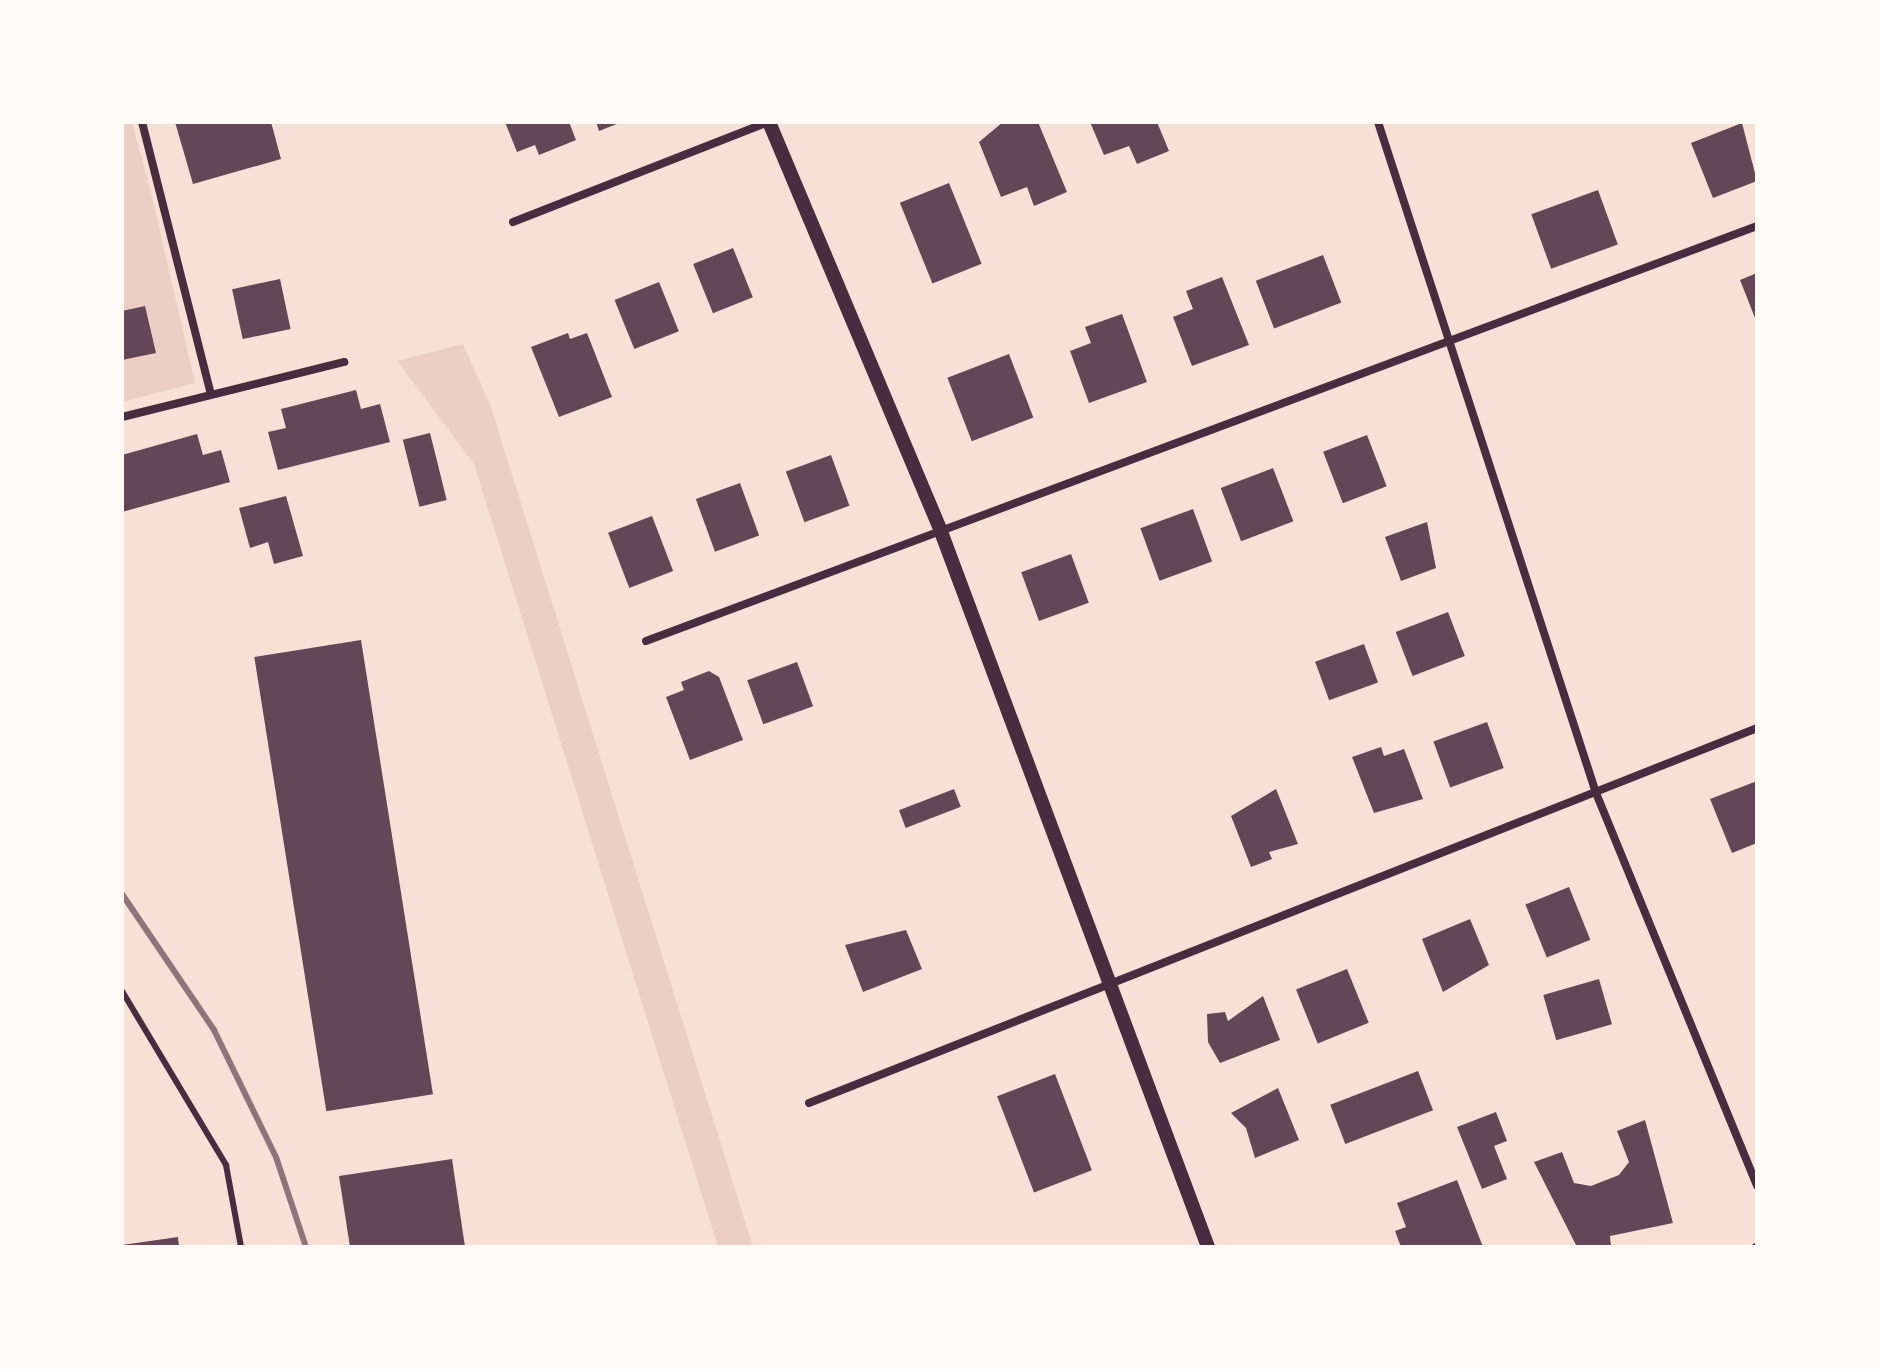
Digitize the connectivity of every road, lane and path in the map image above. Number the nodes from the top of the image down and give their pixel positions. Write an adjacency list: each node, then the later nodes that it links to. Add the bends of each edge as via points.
1 (142, 122): 8 (street)
2 (769, 122): 4 (street); 10 (street)
3 (1378, 122): 6 (street)
4 (513, 222)
5 (1757, 226): 6 (street)
6 (1451, 345): 10 (street); 13 (street)
7 (344, 362): 8 (street)
8 (210, 391): 9 (street)
9 (122, 417)
10 (941, 533): 11 (street); 14 (street)
11 (646, 641)
12 (1757, 728): 13 (street)
13 (1596, 793): 14 (street); 17 (street)
14 (1109, 985): 16 (street); 19 (street)
15 (122, 991): 18 (lane, via 226,1165)
16 (809, 1103)
17 (1757, 1186)
18 (241, 1247)
19 (1208, 1247)

